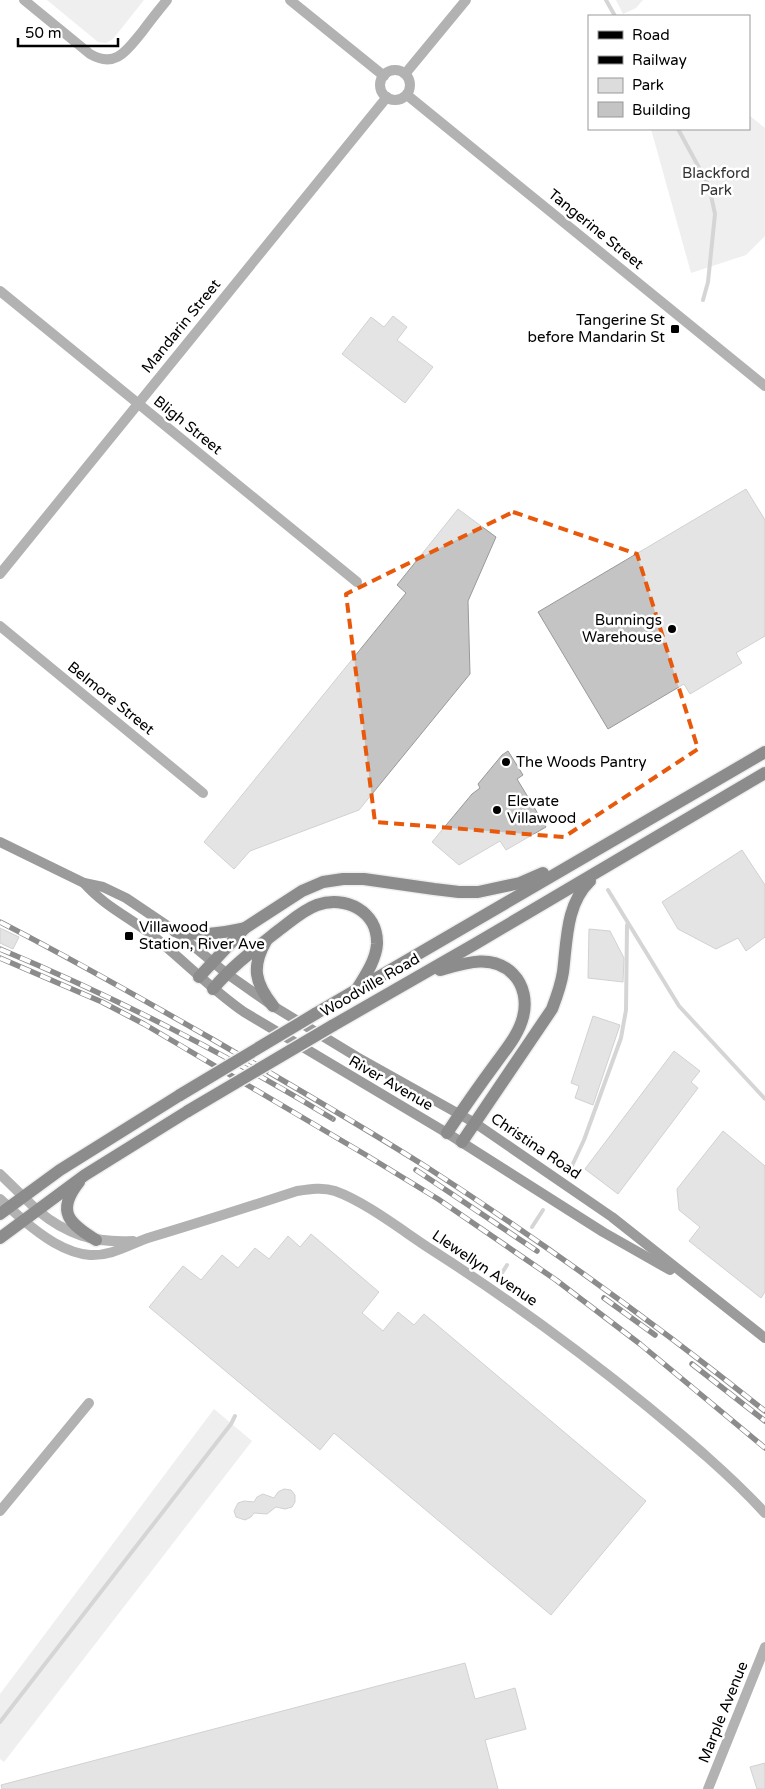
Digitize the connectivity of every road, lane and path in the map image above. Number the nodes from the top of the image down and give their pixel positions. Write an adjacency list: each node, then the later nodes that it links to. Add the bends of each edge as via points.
1 (24, 0): 2 (street, via 90,54 110,60 127,50)
2 (166, 0)
3 (290, 0): 6 (street)
4 (466, 0): 5 (street)
5 (405, 74): 6 (street, via 394,70); 7 (street, via 410,80)
6 (384, 76): 8 (street, via 380,88)
7 (407, 95): 8 (street, via 399,100); 10 (street, Tangerine Street)
8 (387, 98): 11 (street, Mandarin Street)
9 (0, 291): 11 (street, Bligh Street)
10 (765, 386)
11 (138, 403): 12 (street, Mandarin Street); 13 (street, Bligh Street)
12 (0, 574)
13 (357, 582)
14 (0, 626): 17 (street, Belmore Street)
15 (765, 752): 19 (main road, Woodville Road)
16 (765, 774): 20 (main road, Woodville Road)
17 (203, 793)
18 (0, 842): 21 (main road, River Avenue)
19 (581, 858): 22 (main road, via 520,883 478,892 364,879 323,882 302,891); 30 (main road, Woodville Road)
20 (600, 870): 28 (main road, Woodville Road); 33 (main road, via 582,888 572,912 558,993 552,1009)
21 (84, 883): 23 (main road, River Avenue, via 113,891); 27 (main road, River Avenue, via 96,897 151,934)
22 (244, 928): 23 (main road, via 216,934); 25 (main road)
23 (175, 931): 25 (main road, River Avenue)
24 (267, 939): 26 (main road); 30 (main road, via 316,905 342,901 354,905 371,921 377,944); 31 (main road, via 257,960 257,977)
25 (213, 962): 26 (main road, River Avenue); 27 (main road)
26 (226, 973): 29 (main road); 31 (main road, River Avenue)
27 (199, 977): 29 (main road, River Avenue)
28 (416, 978): 32 (main road, via 456,965 486,961 510,970 523,992 523,1017 519,1028); 37 (main road, Woodville Road, bridge)
29 (213, 989): 34 (main road, River Avenue, via 261,1023)
30 (357, 990): 38 (main road, Woodville Road, bridge, via 180,1095)
31 (272, 1006): 32 (main road, Christina Road)
32 (460, 1114): 33 (main road, Christina Road); 34 (main road)
33 (475, 1123): 35 (main road); 45 (main road, Christina Road, via 612,1217)
34 (447, 1133): 35 (main road, River Avenue)
35 (462, 1142): 45 (main road, River Avenue, via 603,1232)
36 (0, 1174): 38 (street, Llewellyn Avenue)
37 (85, 1175): 40 (main road, Woodville Road); 43 (main road, via 70,1196 68,1216 75,1226)
38 (23, 1197): 39 (main road, Woodville Road); 40 (street, Llewellyn Avenue)
39 (3, 1207): 41 (street, Llewellyn Avenue)
40 (36, 1210): 41 (main road, Woodville Road); 43 (street, Llewellyn Avenue, via 70,1233)
41 (23, 1220): 42 (main road, Woodville Road); 44 (street, Llewellyn Avenue, via 48,1239 76,1253 114,1253)
42 (0, 1238)
43 (96, 1240): 44 (street, Llewellyn Avenue)
44 (140, 1241): 49 (street, Llewellyn Avenue, via 297,1191 333,1190 487,1285 556,1335 677,1431)
45 (698, 1286): 46 (main road, Christina Road)
46 (765, 1338)
47 (89, 1403): 48 (street)
48 (0, 1510)
49 (765, 1513)
50 (765, 1647): 51 (street, Marple Avenue)
51 (708, 1789)

